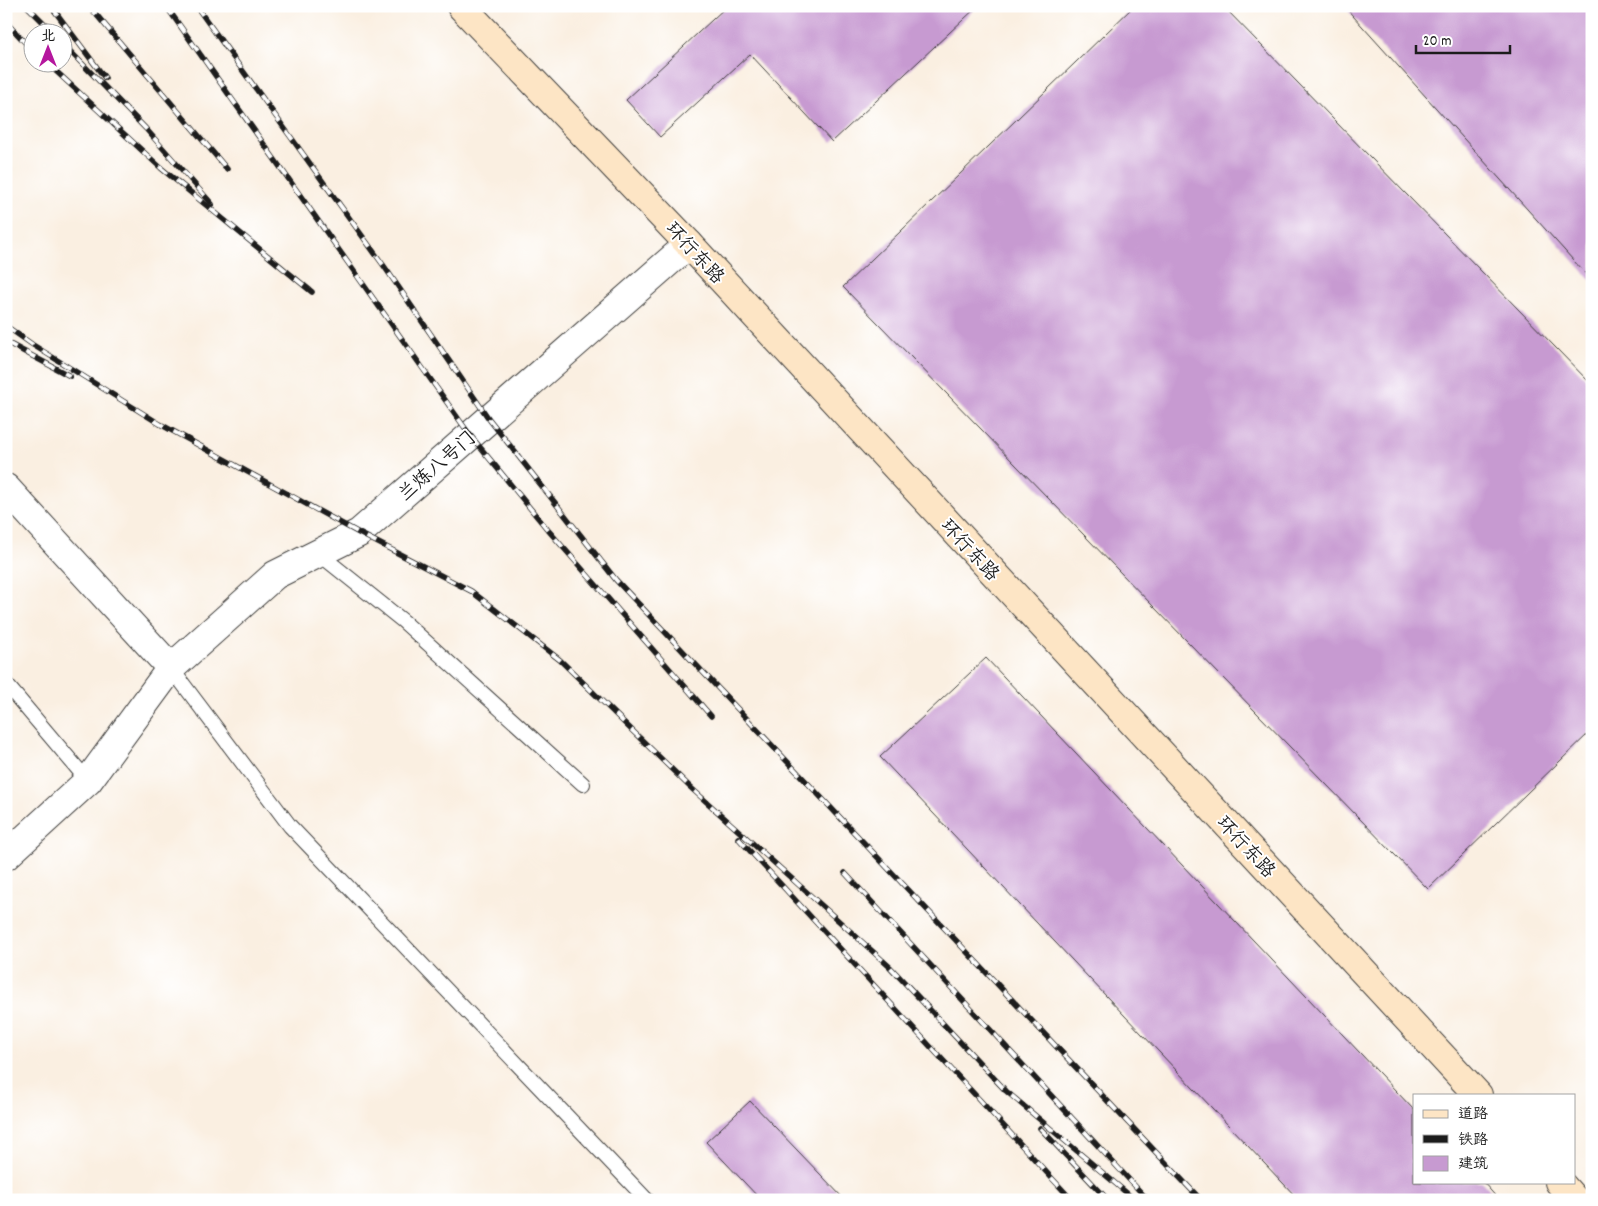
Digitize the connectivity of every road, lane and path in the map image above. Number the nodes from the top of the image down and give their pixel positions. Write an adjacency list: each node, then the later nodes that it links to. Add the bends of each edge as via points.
1 (461, 6): 2 (street, 环行东路)
2 (689, 244): 4 (street, 兰炼八号门, via 359,533); 10 (street, 环行东路)
3 (6, 488): 5 (street)
4 (318, 553): 5 (street, 兰炼八号门, via 275,574); 8 (lane, via 402,621)
5 (171, 668): 7 (street, 兰炼八号门); 12 (lane, via 290,826)
6 (6, 684): 7 (lane)
7 (88, 781): 9 (street, 兰炼八号门)
8 (583, 784)
9 (6, 856)
10 (1477, 1094)
11 (1561, 1184): 13 (street)
12 (647, 1200)
13 (1575, 1200)

